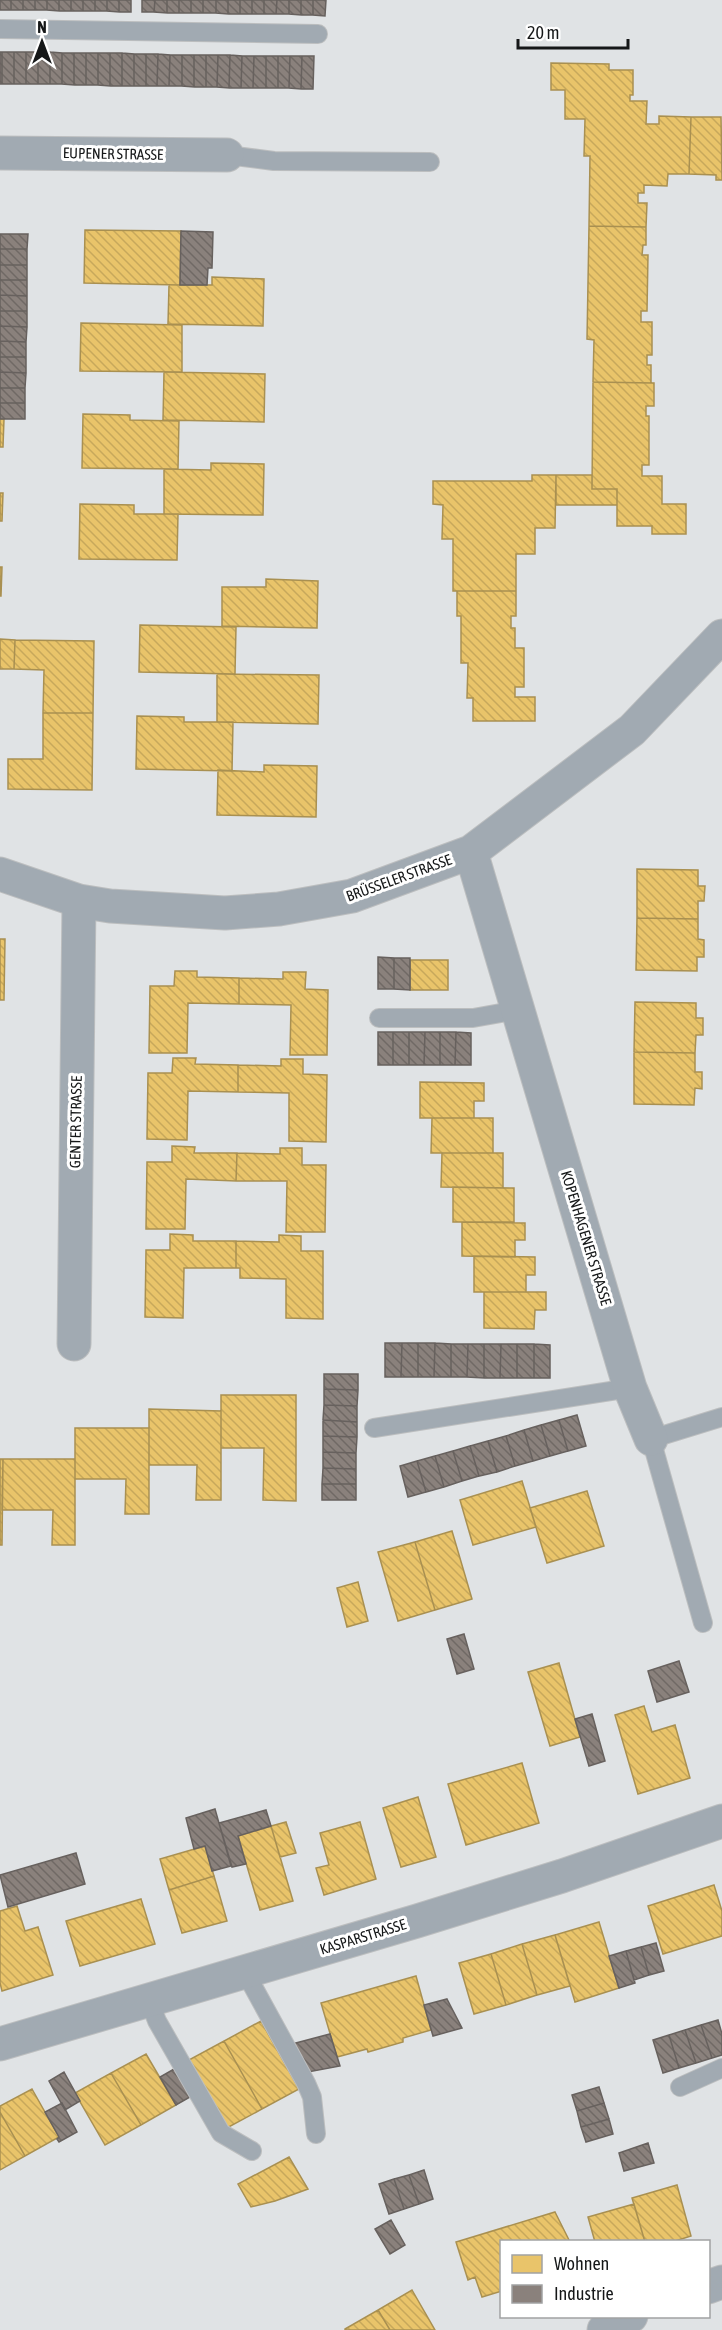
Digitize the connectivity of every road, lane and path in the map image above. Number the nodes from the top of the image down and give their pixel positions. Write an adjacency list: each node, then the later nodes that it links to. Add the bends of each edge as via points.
1 (0, 29): 2 (lane)
2 (318, 34)
3 (0, 153): 4 (street, EUPENER STRASSE)
4 (227, 155): 5 (lane, via 274,161)
5 (430, 162)
6 (722, 636): 7 (street, BRÜSSELER STRASSE, via 632,730)
7 (471, 852): 9 (street, BRÜSSELER STRASSE, via 352,896 279,909 225,913); 10 (street, KOPENHAGENER STRASSE)
8 (0, 874): 9 (street, BRÜSSELER STRASSE)
9 (79, 901): 12 (street, GENTER STRASSE)
10 (518, 1010): 11 (lane, via 473,1018); 13 (street, KOPENHAGENER STRASSE)
11 (379, 1017)
12 (74, 1344)
13 (630, 1388): 15 (lane); 16 (street, KOPENHAGENER STRASSE)
14 (722, 1417): 16 (lane)
15 (374, 1428)
16 (651, 1439): 17 (lane, KOPENHAGENER STRASSE)
17 (703, 1623)
18 (722, 1821): 19 (street, KASPARSTRASSE, via 562,1876)
19 (245, 1972): 20 (street, KASPARSTRASSE); 24 (lane, via 306,2083 312,2097)
20 (149, 2000): 21 (street, KASPARSTRASSE); 25 (lane, via 221,2133)
21 (0, 2044)
22 (722, 2068): 23 (lane)
23 (680, 2087)
24 (316, 2134)
25 (252, 2151)
26 (627, 2318): 27 (street)
27 (604, 2330)

